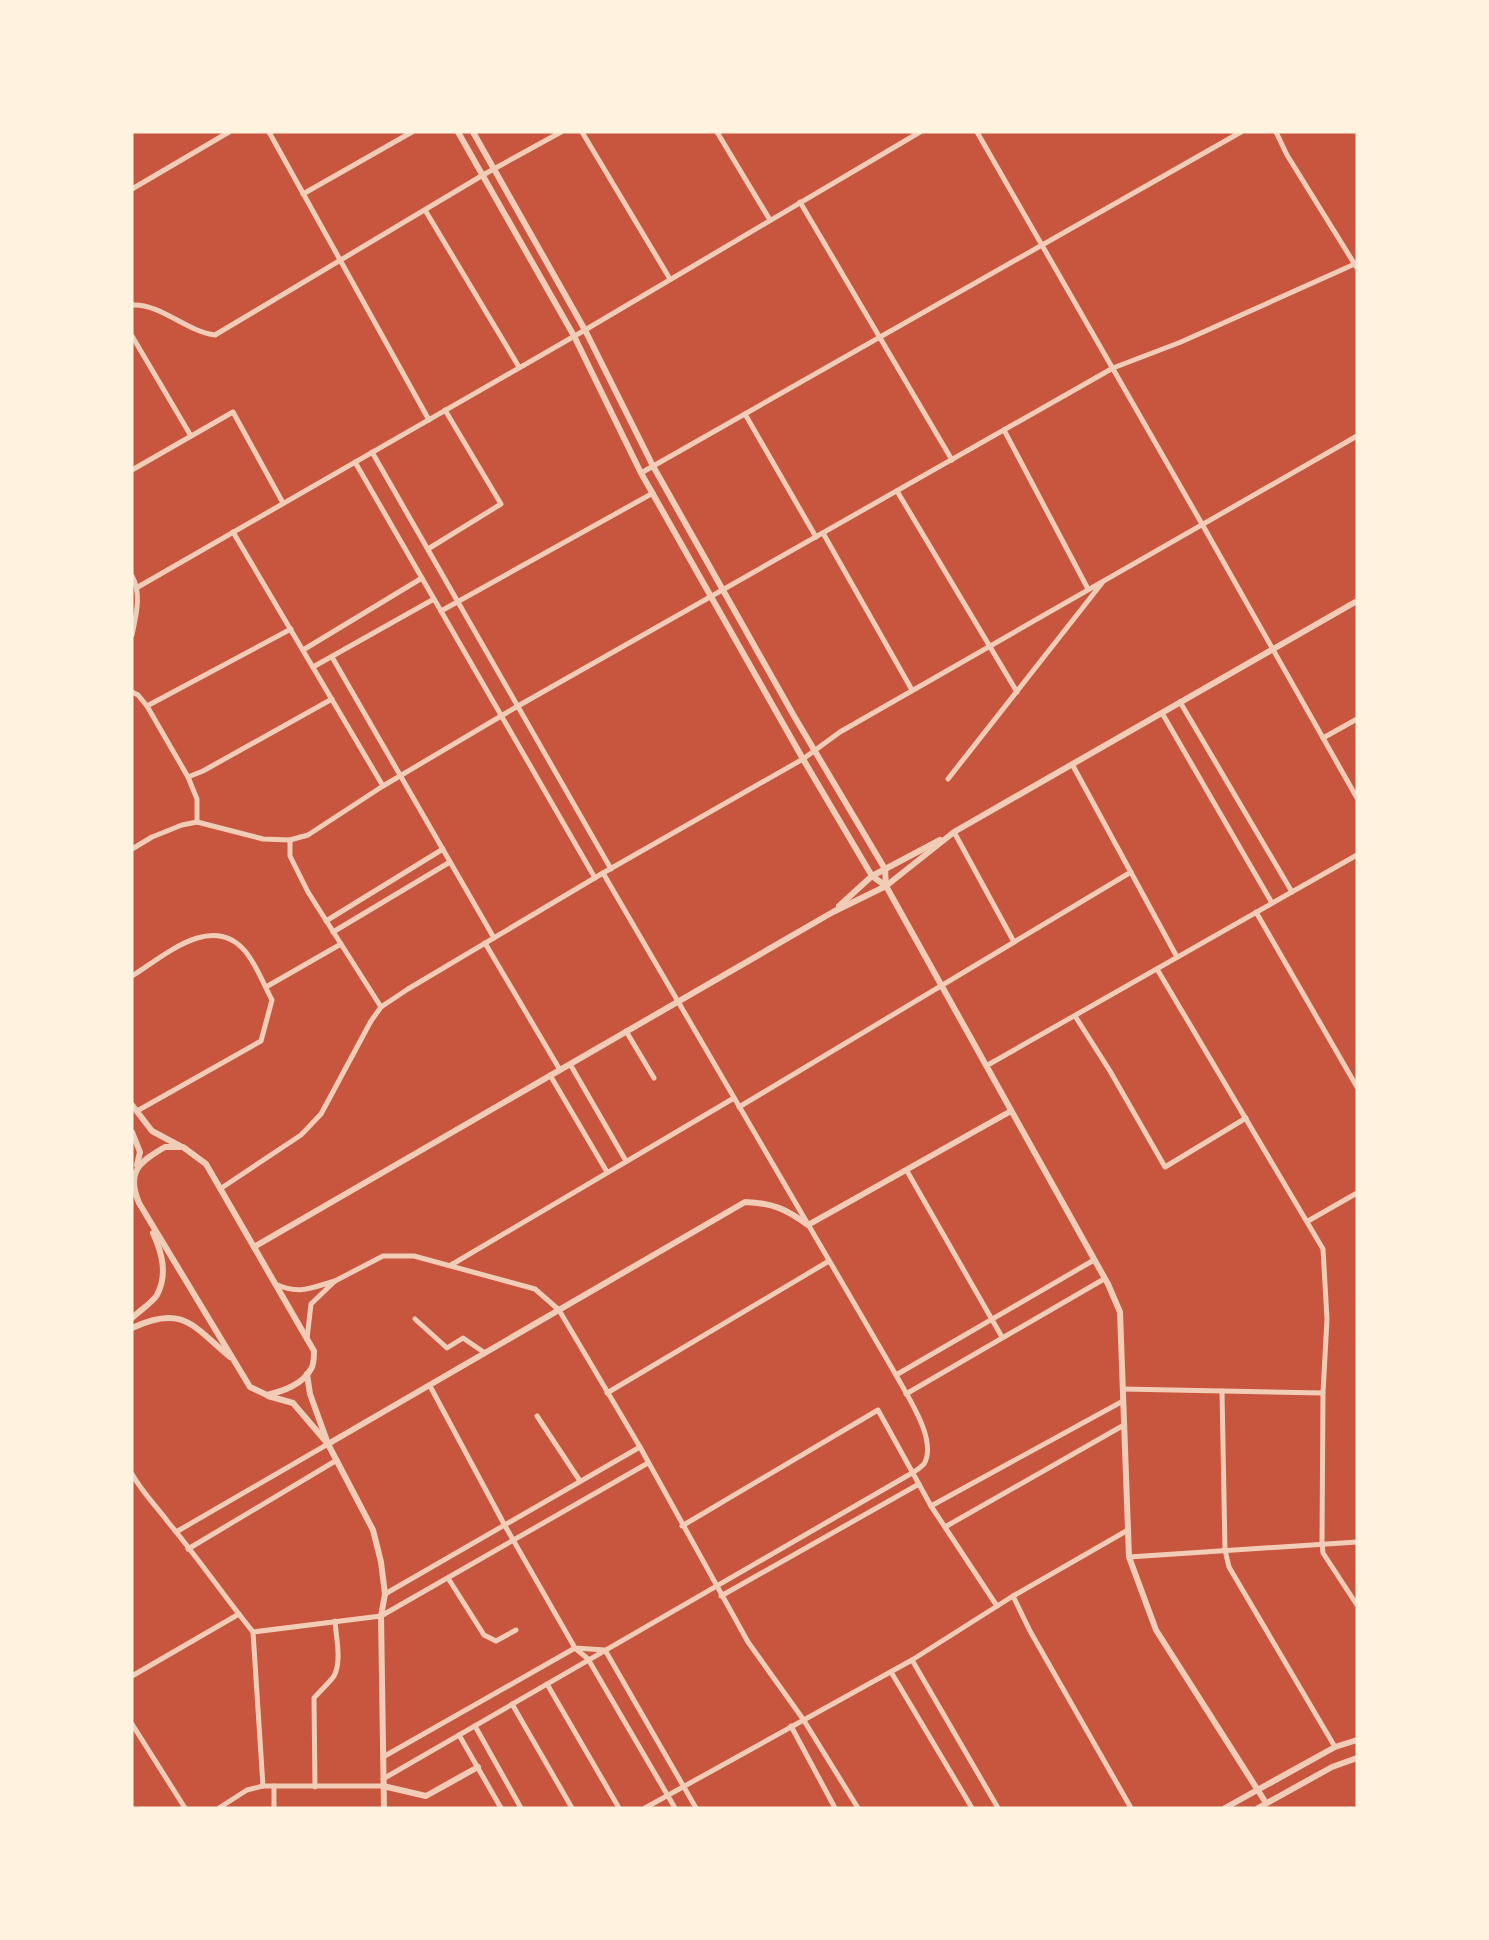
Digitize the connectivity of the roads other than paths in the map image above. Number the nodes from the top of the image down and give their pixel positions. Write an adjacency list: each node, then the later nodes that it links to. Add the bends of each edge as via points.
1 (229, 132): 16 (street)
2 (278, 132): 13 (street)
3 (412, 132): 17 (street)
4 (458, 132): 15 (street)
5 (473, 132): 14 (street)
6 (561, 132): 14 (street)
7 (582, 132): 24 (street)
8 (717, 132): 20 (street)
9 (920, 132): 18 (street)
10 (977, 132): 21 (street)
11 (1241, 132): 21 (street)
12 (1276, 132): 23 (street)
13 (270, 134): 17 (street)
14 (494, 169): 15 (street); 26 (street)
15 (483, 175): 19 (street); 28 (street)
16 (132, 189)
17 (303, 194): 22 (street)
18 (800, 202): 20 (street); 29 (street)
19 (425, 210): 22 (street); 30 (street)
20 (770, 220): 24 (street)
21 (1042, 245): 29 (street); 31 (street)
22 (340, 261): 25 (street, via 215,335 202,334 167,315); 34 (street)
23 (1356, 265): 31 (street)
24 (670, 279): 26 (street)
25 (132, 305)
26 (585, 330): 28 (street); 41 (street)
27 (132, 336): 36 (street)
28 (574, 336): 30 (street); 43 (street)
29 (880, 338): 33 (street); 39 (street)
30 (519, 367): 32 (street)
31 (1113, 369): 35 (street); 47 (street)
32 (445, 410): 34 (street); 51 (street, via 501,504)
33 (745, 414): 41 (street); 50 (street)
34 (429, 420): 38 (street)
35 (1004, 430): 39 (street); 56 (street)
36 (191, 436): 42 (street); 46 (street, via 233,412)
37 (1357, 436): 47 (street)
38 (372, 452): 40 (street); 51 (street)
39 (952, 460): 44 (street)
40 (355, 462): 46 (street); 53 (street)
41 (653, 466): 43 (street); 57 (street)
42 (132, 470)
43 (641, 473): 45 (street)
44 (897, 491): 49 (street); 65 (street)
45 (653, 494): 58 (street); 61 (street)
46 (284, 503): 48 (street)
47 (1202, 524): 54 (street); 66 (street)
48 (233, 532): 55 (street); 63 (street)
49 (823, 533): 50 (street); 70 (street)
50 (816, 537): 57 (street)
51 (428, 549): 61 (street)
52 (132, 576): 55 (street)
53 (422, 579): 59 (street); 67 (street)
54 (1105, 579): 56 (street); 71 (street)
55 (138, 587): 64 (street)
56 (1088, 589): 65 (street)
57 (723, 590): 58 (street); 81 (street)
58 (711, 597): 76 (street); 82 (street)
59 (434, 599): 62 (street); 68 (street)
60 (1357, 601): 66 (street)
61 (458, 602): 62 (street); 76 (street)
62 (441, 611): 78 (street)
63 (291, 629): 67 (street); 75 (street)
64 (132, 635)
65 (989, 645): 70 (street); 71 (street)
66 (1273, 649): 74 (street); 80 (street)
67 (303, 650): 69 (street)
68 (332, 657): 69 (street); 84 (street)
69 (314, 667): 73 (street)
70 (912, 690): 81 (street)
71 (1017, 692): 86 (street)
72 (132, 693): 75 (street)
73 (332, 699): 85 (street); 87 (street)
74 (1180, 702): 77 (street); 103 (street)
75 (147, 706): 85 (street)
76 (518, 706): 78 (street); 96 (street)
77 (1162, 712): 83 (street); 104 (street)
78 (502, 716): 84 (street); 101 (street)
79 (1357, 718): 80 (street)
80 (1323, 738): 88 (street)
81 (814, 750): 82 (street); 97 (street)
82 (803, 759): 96 (street); 100 (street)
83 (1072, 764): 90 (street); 98 (street)
84 (401, 776): 87 (street); 93 (street)
85 (188, 777): 89 (street, via 197,799)
86 (948, 778)
87 (382, 786): 91 (street, via 308,835)
88 (1357, 798)
89 (197, 822): 91 (street, via 263,839); 92 (street, via 162,833)
90 (954, 832): 97 (street); 102 (street); 110 (street)
91 (290, 840): 107 (street, via 290,856)
92 (132, 849)
93 (443, 849): 95 (street); 107 (street)
94 (1357, 855): 103 (street)
95 (450, 862): 108 (street); 109 (street)
96 (611, 869): 99 (street)
97 (885, 869): 100 (street); 102 (street)
98 (1131, 872): 110 (street); 113 (street)
99 (603, 873): 101 (street); 118 (street)
100 (872, 876): 102 (street); 105 (street)
101 (595, 878): 109 (street)
102 (886, 886): 105 (street); 116 (street)
103 (1292, 892): 104 (street)
104 (1272, 903): 106 (street)
105 (833, 912): 118 (street)
106 (1256, 912): 113 (street); 127 (street)
107 (326, 921): 108 (street)
108 (333, 932): 112 (street)
109 (494, 938): 111 (street)
110 (1014, 942): 116 (street)
111 (485, 943): 119 (street); 124 (street)
112 (341, 944): 117 (street); 119 (street)
113 (1177, 957): 114 (street)
114 (1157, 969): 120 (street); 133 (street)
115 (132, 976): 117 (street, via 190,939 215,934 232,939 246,952)
116 (941, 986): 123 (street); 130 (street)
117 (266, 987): 131 (street, via 272,1000 261,1041)
118 (677, 1002): 121 (street); 128 (street)
119 (381, 1008): 140 (street, via 321,1114 301,1136)
120 (1076, 1016): 123 (street); 133 (street, via 1165,1167)
121 (626, 1031): 122 (street); 126 (street)
122 (570, 1064): 124 (street); 136 (street)
123 (986, 1066): 132 (street)
124 (560, 1070): 125 (street)
125 (550, 1076): 138 (street); 145 (street)
126 (654, 1078)
127 (1357, 1087)
128 (734, 1098): 130 (street); 136 (street)
129 (132, 1105): 131 (street)
130 (739, 1107): 144 (street)
131 (137, 1111): 135 (street, via 152,1131)
132 (1011, 1111): 137 (street); 146 (street)
133 (1246, 1118): 143 (street)
134 (132, 1132): 139 (street, via 140,1152)
135 (183, 1147): 139 (street, via 165,1147 141,1163); 140 (street, via 206,1164)
136 (626, 1161): 138 (street)
137 (907, 1171): 144 (street); 155 (street)
138 (607, 1173): 148 (street)
139 (135, 1175): 142 (street, via 132,1188)
140 (220, 1189): 145 (street)
141 (1357, 1193): 143 (street)
142 (146, 1216): 153 (street, via 161,1251 164,1271 156,1296); 160 (street)
143 (1308, 1221): 167 (street, via 1323,1249 1325,1264 1328,1319)
144 (808, 1225): 147 (street); 152 (street, via 789,1211 766,1203 745,1202)
145 (254, 1247): 151 (street)
146 (1094, 1260): 149 (street); 155 (street)
147 (829, 1261): 162 (street); 166 (street)
148 (451, 1266): 150 (street, via 414,1256 383,1256); 152 (street, via 535,1289)
149 (1104, 1279): 157 (street); 164 (street, via 1120,1312)
150 (335, 1281): 151 (street, via 291,1290); 158 (street, via 311,1304)
151 (275, 1284): 158 (street)
152 (559, 1310): 159 (street); 166 (street)
153 (132, 1318)
154 (416, 1319): 159 (street, via 447,1348 463,1338)
155 (992, 1320): 157 (street); 162 (street)
156 (132, 1328): 160 (street, via 169,1317 191,1323)
157 (1002, 1337): 168 (street)
158 (307, 1339): 161 (street, via 314,1351 313,1368)
159 (485, 1353): 163 (street)
160 (234, 1360): 169 (street, via 250,1387)
161 (307, 1374): 169 (street, via 283,1391); 173 (street)
162 (896, 1375): 168 (street)
163 (430, 1386): 173 (street); 184 (street)
164 (1123, 1389): 165 (street); 170 (street)
165 (1222, 1391): 167 (street); 193 (street)
166 (607, 1393): 174 (street)
167 (1323, 1393): 191 (street)
168 (906, 1394): 177 (street, via 926,1437 923,1464)
169 (267, 1395): 173 (street, via 292,1403)
170 (1123, 1401): 172 (street); 183 (street)
171 (537, 1416): 179 (street)
172 (1124, 1425): 186 (street); 187 (street)
173 (328, 1444): 175 (street); 188 (street)
174 (640, 1447): 176 (street); 179 (street)
175 (337, 1460): 192 (street); 197 (street, via 373,1530)
176 (648, 1463): 185 (street); 189 (street)
177 (912, 1473): 180 (street); 185 (street, via 878,1410); 196 (street)
178 (132, 1474): 181 (street)
179 (580, 1481): 184 (street)
180 (918, 1484): 183 (street); 198 (street)
181 (140, 1489): 182 (street); 188 (street)
182 (132, 1494)
183 (931, 1506): 186 (street)
184 (504, 1524): 189 (street); 197 (street)
185 (682, 1526): 196 (street)
186 (945, 1527): 201 (street)
187 (1128, 1530): 194 (street); 199 (street)
188 (176, 1532): 192 (street)
189 (514, 1540): 195 (street); 207 (street)
190 (1357, 1542): 191 (street)
191 (1322, 1543): 193 (street); 200 (street, via 1323,1553)
192 (188, 1549): 202 (street)
193 (1225, 1550): 194 (street); 221 (street, via 1229,1567)
194 (1129, 1557): 230 (street, via 1156,1630)
195 (448, 1578): 203 (street); 205 (street, via 484,1635 496,1641)
196 (715, 1586): 198 (street); 208 (street)
197 (385, 1594): 203 (street)
198 (721, 1596): 215 (street, via 748,1642)
199 (1013, 1596): 201 (street); 248 (street)
200 (1357, 1605)
201 (997, 1606): 210 (street)
202 (239, 1614): 206 (street); 212 (street)
203 (381, 1616): 204 (street); 222 (street)
204 (335, 1621): 206 (street); 229 (street, via 336,1669 314,1698)
205 (516, 1630)
206 (253, 1632): 226 (street)
207 (575, 1648): 208 (street); 209 (street); 222 (street)
208 (605, 1650): 209 (street); 228 (street)
209 (588, 1659): 213 (street); 231 (street)
210 (912, 1660): 211 (street); 247 (street)
211 (891, 1672): 215 (street); 246 (street)
212 (132, 1676)
213 (547, 1684): 214 (street); 240 (street)
214 (512, 1704): 217 (street); 239 (street)
215 (803, 1719): 218 (street); 245 (street)
216 (132, 1724): 233 (street)
217 (475, 1726): 219 (street); 238 (street)
218 (791, 1726): 228 (street); 244 (street)
219 (459, 1735): 224 (street); 225 (street)
220 (1357, 1740): 221 (street)
221 (1335, 1747): 230 (street)
222 (383, 1757): 225 (street)
223 (1357, 1758): 232 (street, via 1332,1767)
224 (478, 1767): 225 (street, via 426,1796); 237 (street)
225 (383, 1783): 229 (street); 236 (street)
226 (263, 1786): 227 (street); 234 (street, via 247,1790)
227 (274, 1786): 229 (street); 235 (street)
228 (684, 1786): 231 (street); 243 (street)
229 (315, 1787)
230 (1257, 1789): 232 (street); 249 (street)
231 (668, 1795): 241 (street); 242 (street)
232 (1266, 1803): 250 (street)
233 (185, 1808)
234 (219, 1808)
235 (274, 1808)
236 (384, 1808)
237 (501, 1808)
238 (521, 1808)
239 (572, 1808)
240 (619, 1808)
241 (645, 1808)
242 (675, 1808)
243 (696, 1808)
244 (835, 1808)
245 (858, 1808)
246 (972, 1808)
247 (998, 1808)
248 (1131, 1808)
249 (1225, 1808)
250 (1258, 1808)

